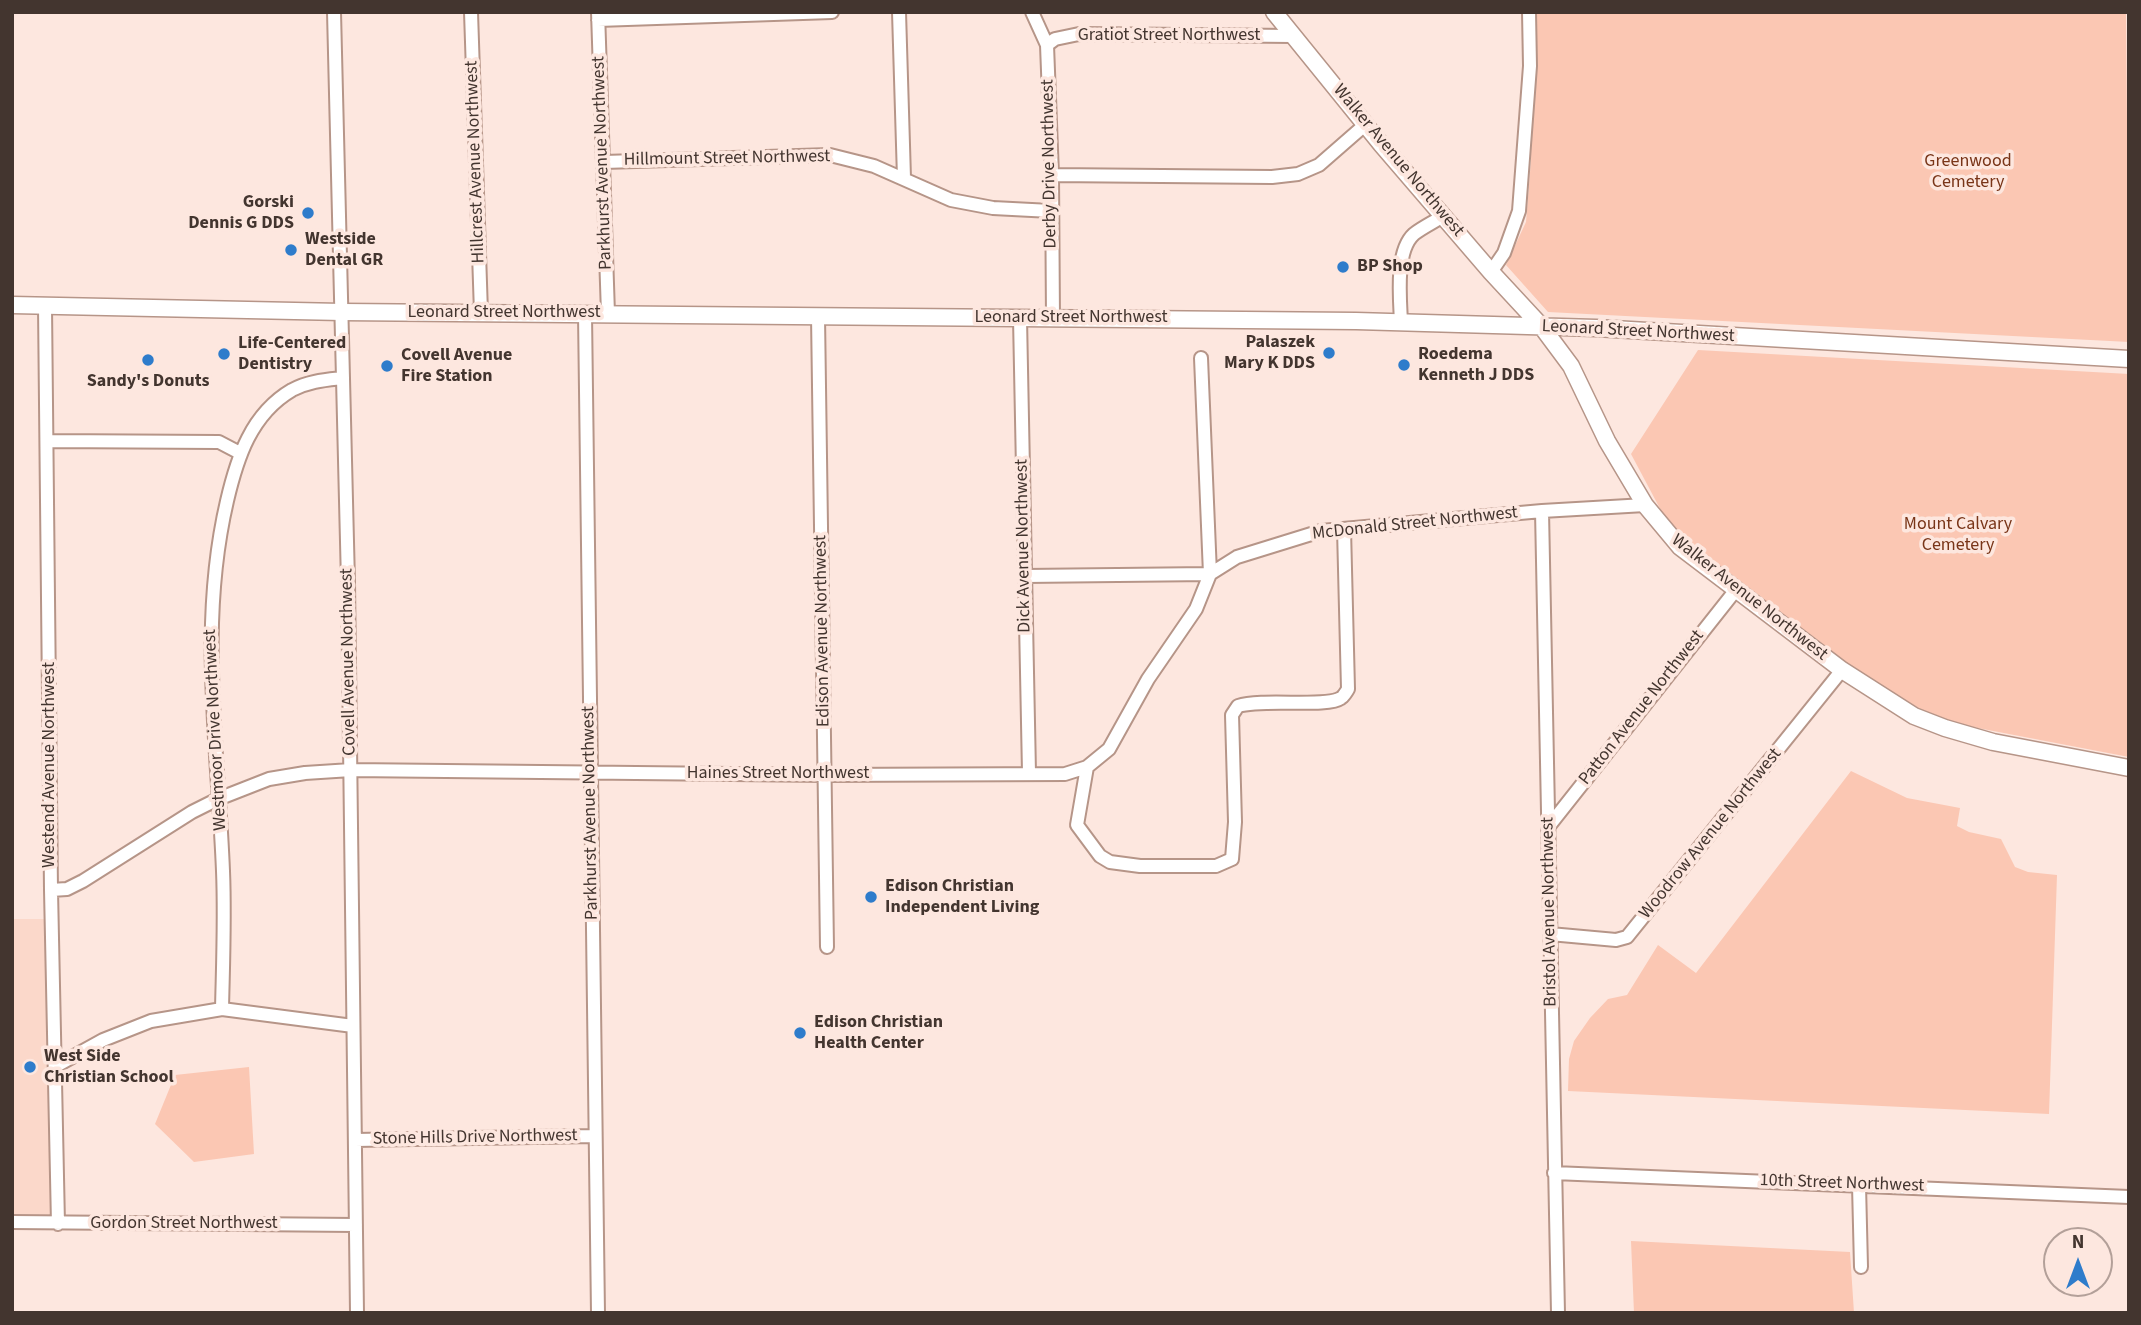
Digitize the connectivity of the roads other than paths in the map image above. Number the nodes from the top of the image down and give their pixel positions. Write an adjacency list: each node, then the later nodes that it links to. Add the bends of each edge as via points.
1 (334, 12): 20 (street, Covell Avenue Northwest)
2 (471, 12): 21 (street, Hillcrest Avenue Northwest)
3 (832, 12): 8 (street)
4 (899, 12): 14 (street)
5 (1031, 12): 10 (street, Derby Drive Northwest)
6 (1273, 12): 9 (main road, Walker Avenue Northwest)
7 (1530, 12): 17 (street, via 1519,211 1504,253)
8 (598, 16): 12 (street, Parkhurst Avenue Northwest)
9 (1293, 36): 10 (street, Gratiot Street Northwest, via 1079,34); 11 (main road, Walker Avenue Northwest)
10 (1047, 45): 13 (street, Derby Drive Northwest)
11 (1366, 124): 13 (street, via 1319,165 1298,174); 16 (main road, Walker Avenue Northwest)
12 (604, 162): 14 (street, Hillmount Street Northwest, via 830,155); 23 (street, Parkhurst Avenue Northwest)
13 (1052, 176): 15 (street, Derby Drive Northwest)
14 (904, 178): 15 (street, Hillmount Street Northwest, via 951,200)
15 (1051, 211): 26 (street, Derby Drive Northwest)
16 (1443, 216): 17 (main road, Walker Avenue Northwest); 27 (street, via 1405,246)
17 (1491, 272): 28 (main road, Walker Avenue Northwest)
18 (12, 305): 19 (main road, Leonard Street Northwest)
19 (45, 306): 20 (main road, Leonard Street Northwest); 32 (street, Westend Avenue Northwest)
20 (342, 312): 21 (main road, Leonard Street Northwest); 31 (street, Covell Avenue Northwest)
21 (481, 313): 22 (main road, Leonard Street Northwest)
22 (585, 314): 23 (main road, Leonard Street Northwest); 44 (street, Parkhurst Avenue Northwest)
23 (608, 314): 24 (main road, Leonard Street Northwest)
24 (818, 316): 25 (main road, Leonard Street Northwest); 46 (street, Edison Avenue Northwest)
25 (1020, 318): 26 (main road, Leonard Street Northwest); 38 (street, Dick Avenue Northwest)
26 (1053, 319): 27 (main road, Leonard Street Northwest)
27 (1401, 322): 28 (main road, Leonard Street Northwest)
28 (1542, 327): 30 (main road, Leonard Street Northwest); 34 (main road, Walker Avenue Northwest, via 1572,366 1607,441)
29 (1201, 358): 37 (street)
30 (2129, 359)
31 (343, 378): 33 (street, Westmoor Drive Northwest, via 318,380 290,391 252,429); 43 (street, Covell Avenue Northwest)
32 (47, 440): 33 (street, via 219,442); 49 (street, Westend Avenue Northwest)
33 (240, 453): 47 (street, Westmoor Drive Northwest, via 220,531 210,633)
34 (1646, 505): 35 (street, McDonald Street Northwest); 39 (main road, Walker Avenue Northwest, via 1680,547)
35 (1542, 511): 36 (street, McDonald Street Northwest); 48 (street, Bristol Avenue Northwest)
36 (1344, 529): 37 (street, McDonald Street Northwest, via 1321,531 1250,552); 41 (street, via 1348,690 1332,702 1270,701 1238,706 1232,715 1232,859 1216,866 1140,866 1100,856 1077,825)
37 (1210, 574): 38 (street); 41 (street, via 1196,609 1148,679 1109,749)
38 (1025, 576): 45 (street, Dick Avenue Northwest)
39 (1735, 591): 40 (main road, Walker Avenue Northwest); 48 (street, Patton Avenue Northwest)
40 (1842, 670): 42 (main road, Walker Avenue Northwest, via 1937,726 1993,742); 50 (street, Woodrow Avenue Northwest, via 1627,937)
41 (1087, 767): 45 (street, Haines Street Northwest, via 1065,774)
42 (2129, 768)
43 (351, 769): 44 (street, Haines Street Northwest); 47 (street, Haines Street Northwest, via 269,779); 53 (street, Covell Avenue Northwest)
44 (590, 772): 46 (street, Haines Street Northwest); 55 (street, Parkhurst Avenue Northwest)
45 (1028, 773): 46 (street, Haines Street Northwest)
46 (826, 775): 51 (street, Edison Avenue Northwest)
47 (218, 799): 49 (street, Haines Street Northwest, via 83,881); 52 (street, Westmoor Drive Northwest, via 223,871)
48 (1549, 826): 50 (street, Bristol Avenue Northwest)
49 (51, 890): 54 (street, Westend Avenue Northwest)
50 (1550, 934): 57 (street, Bristol Avenue Northwest)
51 (827, 947)
52 (222, 1009): 53 (street); 54 (street, via 150,1021)
53 (353, 1026): 56 (street, Covell Avenue Northwest)
54 (55, 1066): 61 (street, Westend Avenue Northwest)
55 (594, 1136): 56 (street, Stone Hills Drive Northwest); 65 (street, Parkhurst Avenue Northwest)
56 (355, 1140): 62 (street, Covell Avenue Northwest)
57 (1554, 1173): 58 (street, 10th Street Northwest); 66 (street, Bristol Avenue Northwest)
58 (1859, 1185): 59 (street, 10th Street Northwest); 63 (street)
59 (2129, 1197)
60 (12, 1222): 61 (street, Gordon Street Northwest)
61 (58, 1224): 62 (street, Gordon Street Northwest)
62 (356, 1225): 64 (street, Covell Avenue Northwest)
63 (1861, 1267)
64 (357, 1313)
65 (598, 1313)
66 (1558, 1313)

